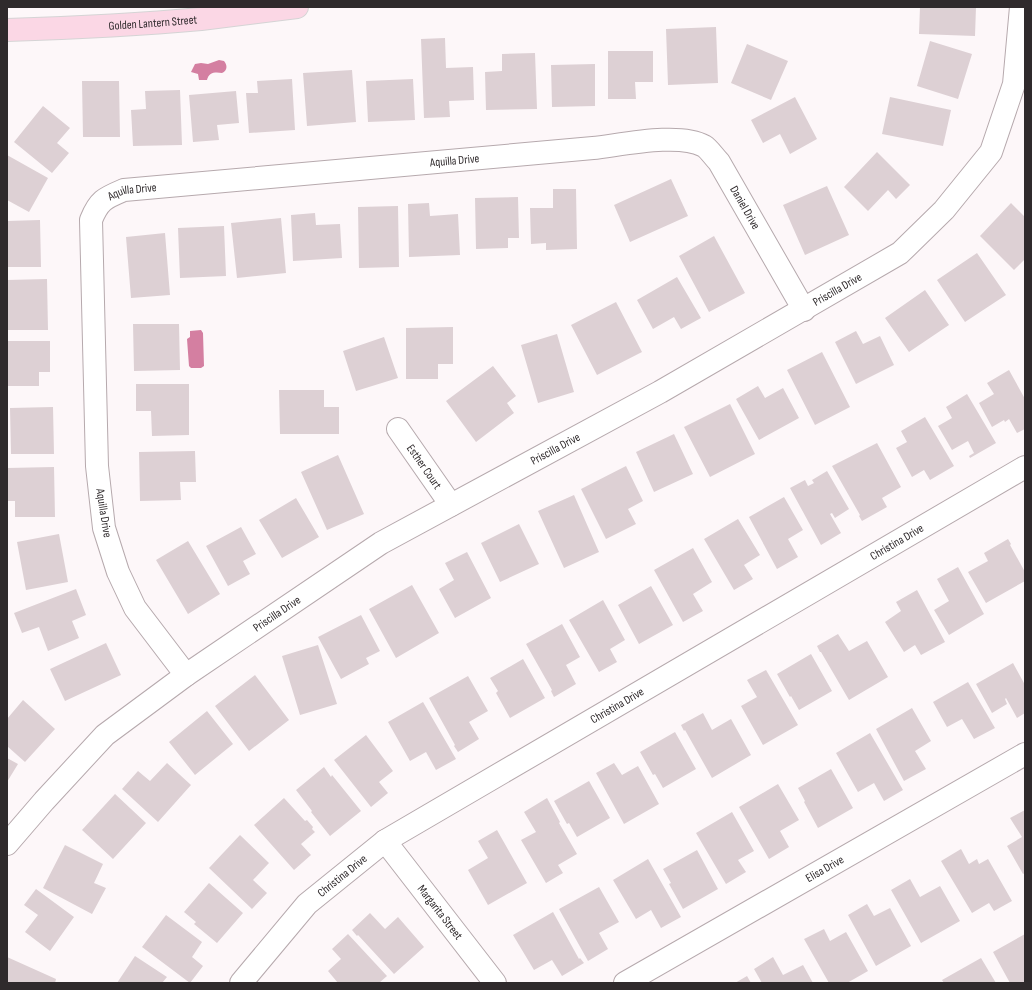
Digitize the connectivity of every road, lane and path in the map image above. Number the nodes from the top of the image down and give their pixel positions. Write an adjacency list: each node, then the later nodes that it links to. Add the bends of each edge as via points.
1 (297, 7): 3 (main road, Golden Lantern Street, via 154,23)
2 (1022, 7): 5 (street, Priscilla Drive, via 1014,84 990,152 944,210 900,253)
3 (7, 30)
4 (662, 140): 5 (street, Daniel Drive, via 687,140 705,146 719,162); 9 (street, Aquilla Drive, via 124,190 97,206 91,220 97,466 104,528 118,572 135,608)
5 (804, 310): 8 (street, Priscilla Drive, via 660,392)
6 (398, 429): 8 (street, Esther Court)
7 (1025, 467): 11 (street, Christina Drive)
8 (451, 505): 9 (street, Priscilla Drive, via 381,542)
9 (186, 675): 12 (street, Priscilla Drive, via 105,736)
10 (1025, 754): 15 (street, Elisa Drive)
11 (385, 841): 13 (street, Christina Drive, via 307,904); 14 (street, Margarita Street)
12 (7, 844)
13 (241, 983)
14 (495, 983)
15 (625, 983)

